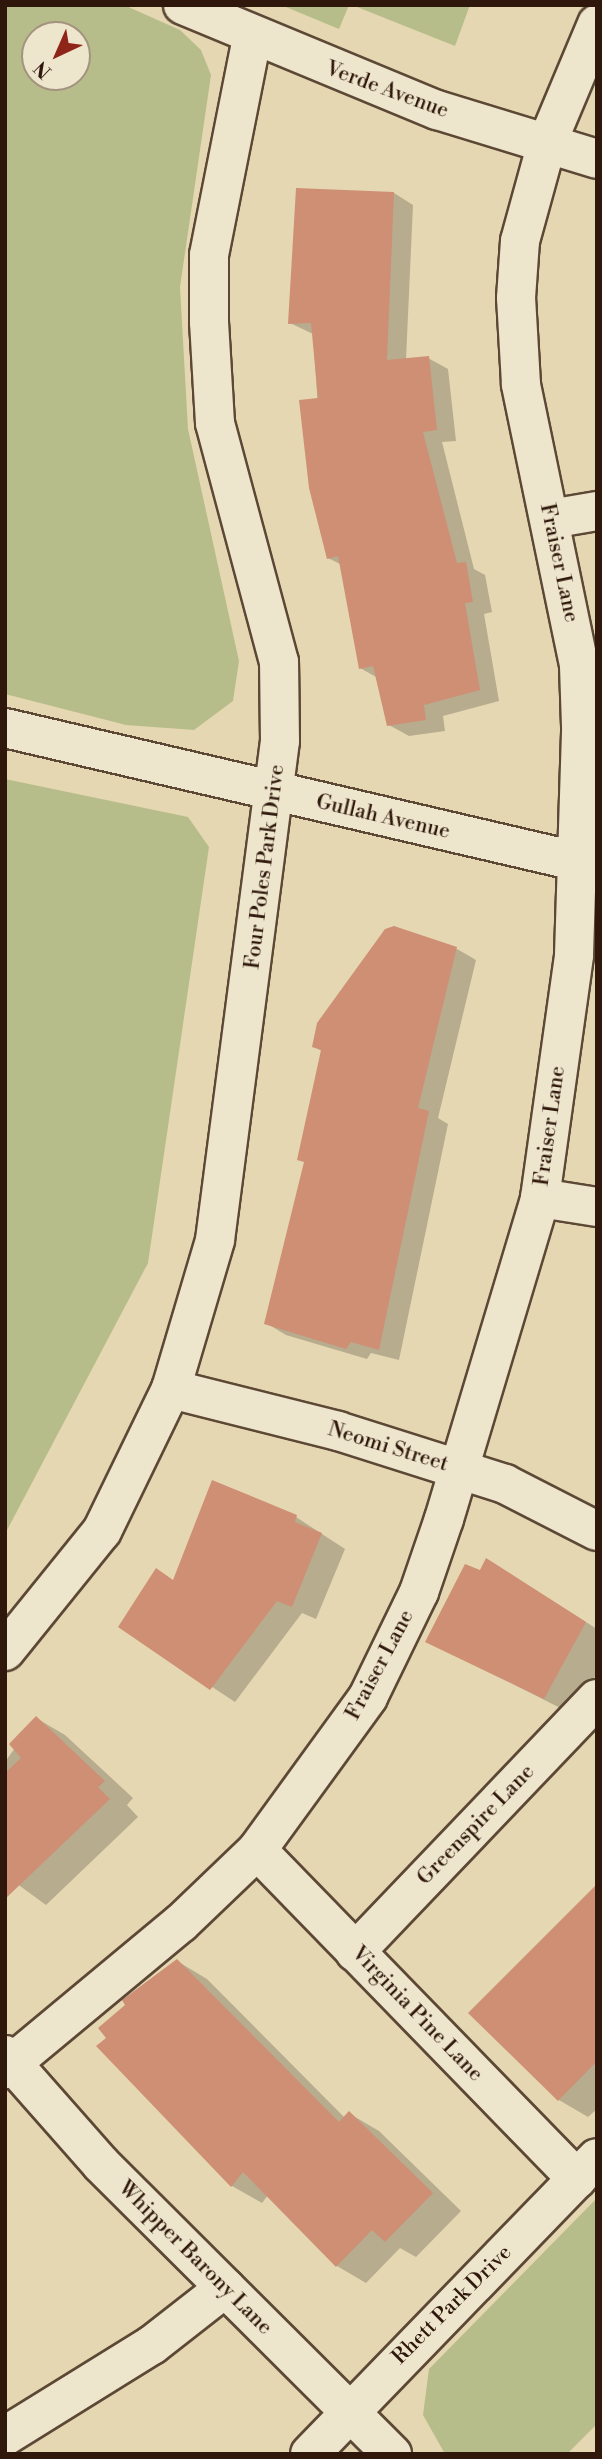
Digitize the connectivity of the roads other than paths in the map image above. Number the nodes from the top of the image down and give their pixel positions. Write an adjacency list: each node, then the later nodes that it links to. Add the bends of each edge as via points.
1 (183, 5): 3 (street, Verde Avenue)
2 (597, 24): 4 (street, Fraiser Lane)
3 (252, 38): 4 (street, Verde Avenue, via 436,110); 9 (street, Four Poles Park Drive, via 209,255 209,322 215,423 279,662)
4 (547, 143): 5 (street, Verde Avenue); 7 (street, Fraiser Lane, via 520,241 516,298 521,384)
5 (597, 159)
6 (597, 511): 7 (street)
7 (550, 519): 10 (street, Fraiser Lane, via 579,665)
8 (5, 728): 9 (street, Gullah Avenue)
9 (278, 792): 10 (street, Gullah Avenue); 13 (street, Four Poles Park Drive, via 215,1240)
10 (587, 864): 11 (street, Fraiser Lane)
11 (540, 1198): 12 (street); 14 (street, Fraiser Lane)
12 (597, 1207)
13 (171, 1389): 14 (street, Neomi Street); 16 (street, Four Poles Park Drive, via 102,1531)
14 (461, 1470): 15 (street, Neomi Street, via 505,1484); 18 (street, Fraiser Lane, via 419,1591 368,1697)
15 (597, 1531)
16 (5, 1651)
17 (597, 1699): 19 (street, Greenspire Lane)
18 (257, 1850): 19 (street, Virginia Pine Lane); 20 (street, Fraiser Lane, via 181,1923)
19 (355, 1952): 21 (street, Virginia Pine Lane)
20 (8, 2063): 22 (street, Whipper Barony Lane)
21 (587, 2169): 23 (street, Rhett Park Drive)
22 (225, 2288): 23 (street, Whipper Barony Lane); 24 (street, via 152,2345)
23 (348, 2410): 25 (street, Rhett Park Drive); 26 (street, Whipper Barony Lane)
24 (5, 2436)
25 (310, 2454)
26 (392, 2454)

